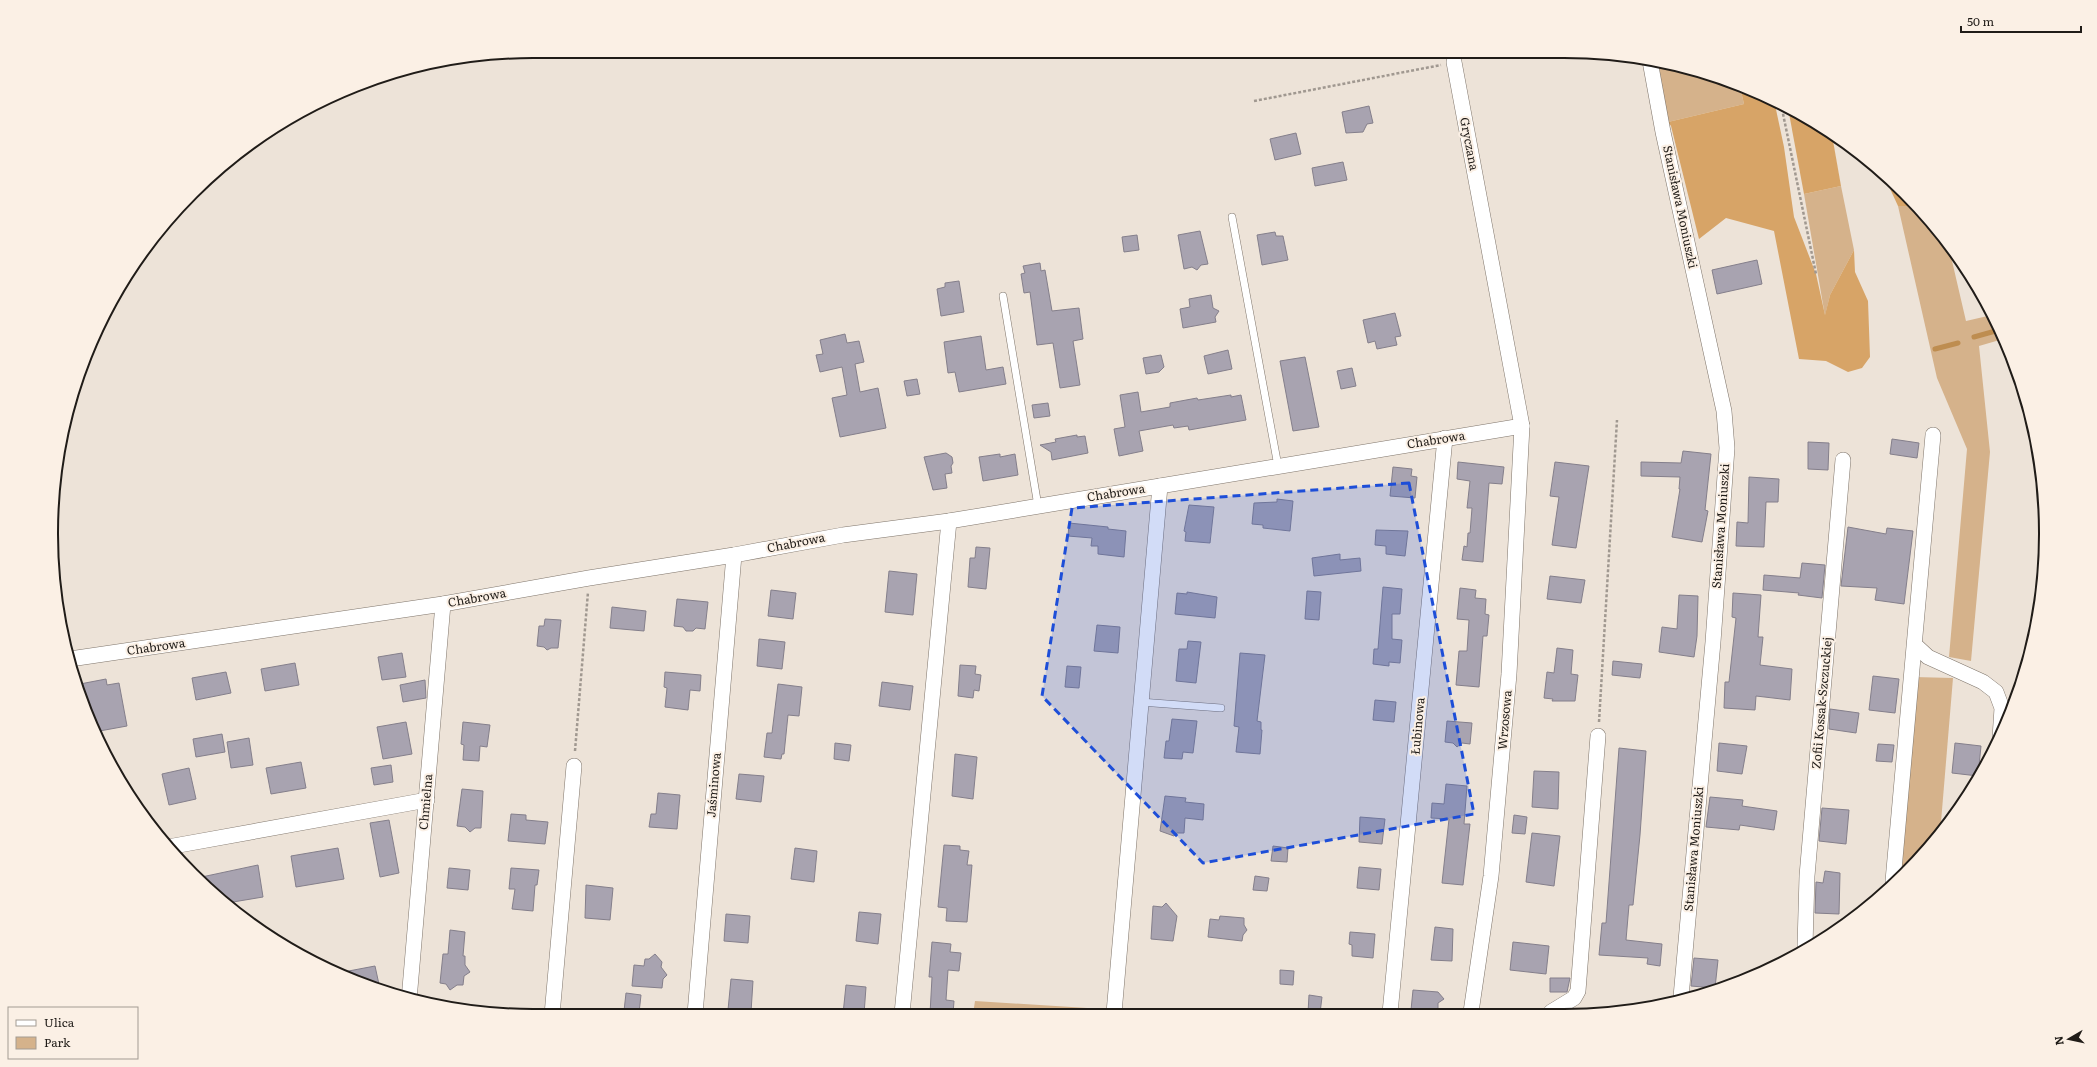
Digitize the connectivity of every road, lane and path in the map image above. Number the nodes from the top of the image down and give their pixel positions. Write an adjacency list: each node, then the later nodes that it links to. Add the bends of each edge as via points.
1 (1454, 62): 3 (path); 9 (street, Gryczana)
2 (1651, 66): 32 (street, Stanisława Moniuszki, via 1724,411 1727,448 1713,642)
3 (1254, 101)
4 (1783, 112): 6 (path)
5 (1232, 217): 13 (lane)
6 (1816, 274)
7 (1003, 296): 15 (lane)
8 (1617, 420): 25 (path)
9 (1522, 426): 11 (street, Chabrowa); 38 (street, Wrzosowa, via 1508,674 1493,861)
10 (1933, 435): 20 (street)
11 (1445, 438): 13 (street, Chabrowa); 37 (street, Łubinowa)
12 (1843, 460): 30 (street, Zofii Kossak-Szczuckiej, via 1807,876)
13 (1278, 466): 14 (street, Chabrowa)
14 (1160, 486): 15 (street, Chabrowa); 22 (street)
15 (1038, 506): 16 (street, Chabrowa)
16 (949, 521): 17 (street, Chabrowa, via 843,534); 35 (street)
17 (734, 555): 18 (street, Chabrowa); 34 (street, Jaśminowa)
18 (590, 578): 19 (street, Chabrowa); 26 (path)
19 (443, 604): 21 (street, Chabrowa); 27 (street, Chmielna)
20 (1915, 645): 24 (street, via 1935,661 1983,682 1996,692 2002,708); 29 (street)
21 (74, 658)
22 (1140, 702): 23 (lane); 36 (street)
23 (1221, 708)
24 (2001, 719)
25 (1598, 736): 39 (street, via 1578,991 1574,998)
26 (574, 766): 33 (street)
27 (427, 800): 28 (street); 31 (street, Chmielna)
28 (175, 846)
29 (1893, 876)
30 (1805, 943)
31 (410, 993)
32 (1681, 994)
33 (553, 1009)
34 (695, 1009)
35 (902, 1009)
36 (1114, 1009)
37 (1390, 1009)
38 (1471, 1009)
39 (1556, 1009)

